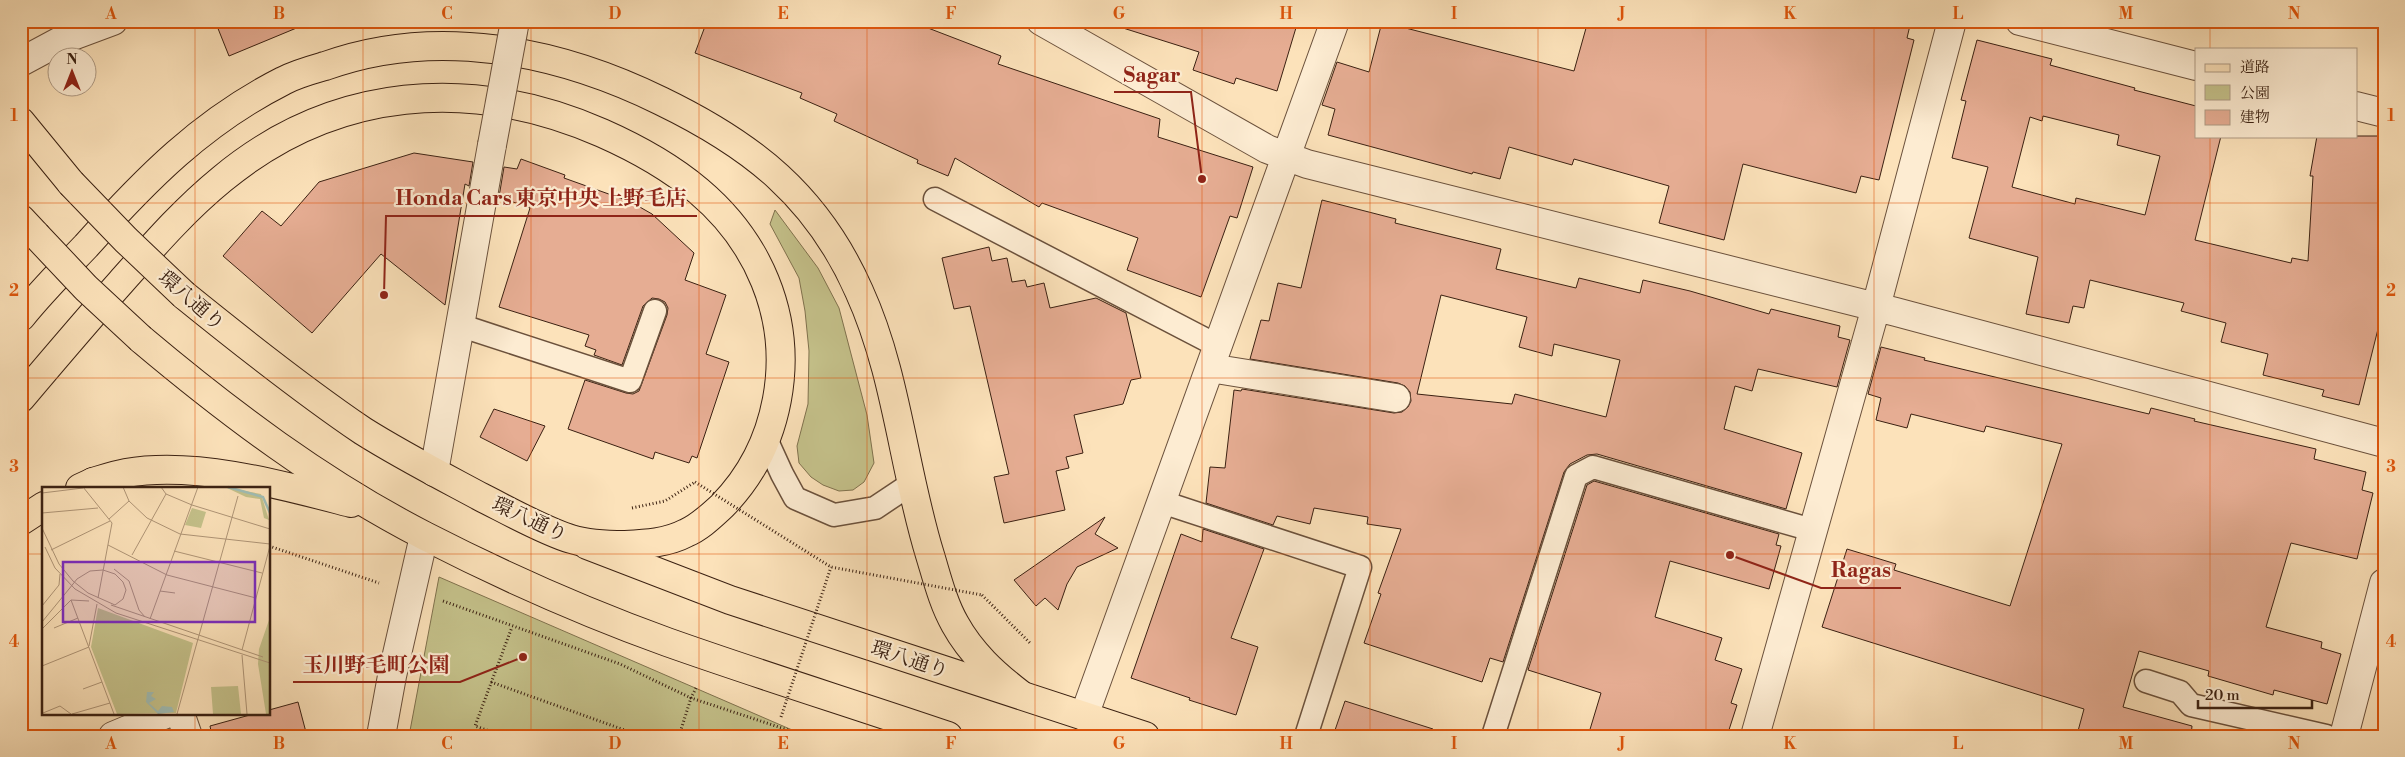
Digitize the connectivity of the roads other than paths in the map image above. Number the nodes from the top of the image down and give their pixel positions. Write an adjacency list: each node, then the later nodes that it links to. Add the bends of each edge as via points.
1 (113, 21): 7 (street, via 62,40)
2 (515, 21): 18 (street, bridge)
3 (1041, 21): 12 (street, via 1268,149)
4 (1335, 21): 12 (street)
5 (1952, 21): 15 (street)
6 (2020, 21): 8 (street)
7 (21, 62)
8 (2195, 66)
9 (2358, 106): 10 (street)
10 (2384, 113)
11 (21, 122): 24 (main road, 環八通り, bridge, via 71,183 184,295 304,390 367,433)
12 (1287, 155): 15 (street, via 1307,164); 19 (street)
13 (935, 199): 19 (lane)
14 (29, 227): 29 (main road, bridge, via 86,288 141,338 256,430)
15 (1876, 307): 23 (street); 31 (street)
16 (655, 311): 18 (lane, via 630,381)
17 (21, 317): 25 (main road, via 139,186 173,155 217,121 279,83 376,51 423,45 513,52 602,75 683,112 722,133 793,188 830,236 859,290 880,347)
18 (459, 325): 24 (street)
19 (1214, 357): 21 (street); 27 (street)
20 (21, 398): 22 (main road, via 174,221 250,158 306,125 338,113 370,104 434,96 496,102 586,126 686,178 722,214 752,256 773,303 781,360 779,389)
21 (1396, 398)
22 (766, 439): 25 (lane, via 796,498 834,515 875,508); 33 (main road, via 750,472 732,496 710,518 685,534 652,544 612,545)
23 (2384, 443)
24 (434, 472): 33 (main road, 環八通り)
25 (911, 484): 37 (main road, via 921,527 954,624 992,672)
26 (89, 486): 29 (main road, via 125,473 197,472 306,491)
27 (1162, 502): 40 (street); 46 (lane, via 1360,567)
28 (42, 507): 30 (main road)
29 (381, 512): 32 (main road)
30 (21, 521)
31 (1812, 530): 47 (lane, via 1593,466 1576,476); 48 (street)
32 (424, 536): 43 (street); 44 (main road, via 544,593 666,642)
33 (572, 539): 37 (main road, 環八通り, via 730,600)
34 (2384, 583): 35 (street)
35 (2380, 610): 50 (street)
36 (2146, 681): 49 (lane, via 2180,692 2191,705)
37 (1020, 694): 40 (main road, 環八通り)
38 (166, 714): 41 (street)
39 (180, 714): 42 (street)
40 (1084, 716): 45 (main road, 環八通り)
41 (113, 736)
42 (188, 736)
43 (381, 736)
44 (948, 736)
45 (1144, 736)
46 (1306, 736)
47 (1493, 736)
48 (1755, 736)
49 (2326, 736)
50 (2344, 736)

